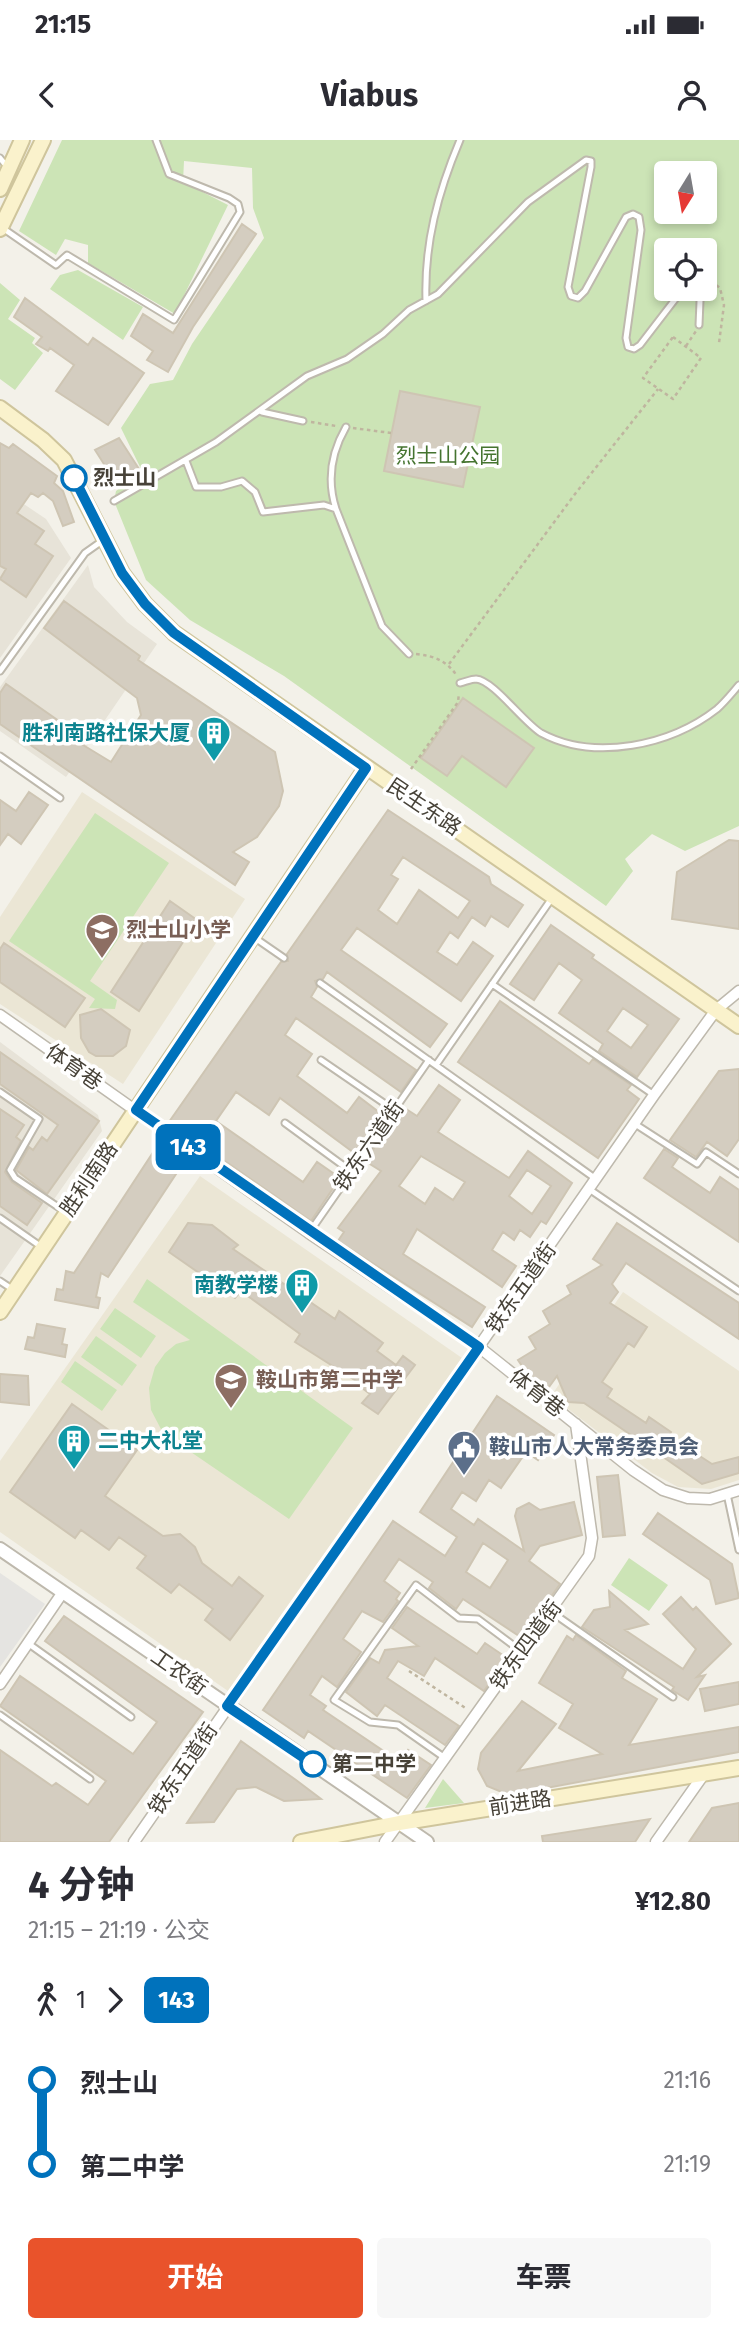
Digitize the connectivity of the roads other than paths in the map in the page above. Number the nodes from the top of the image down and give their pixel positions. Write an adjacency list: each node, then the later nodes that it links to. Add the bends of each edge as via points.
1 (22, 140): 6 (main road)
2 (43, 140): 8 (main road)
3 (156, 140): 8 (lane, via 169,174 229,198 240,212 174,320 67,255 56,265)
4 (460, 140): 9 (lane, via 438,197 425,263)
5 (0, 158): 6 (lane)
6 (11, 171): 7 (main road)
7 (0, 189)
8 (1, 228)
9 (426, 301): 10 (lane, via 528,202 588,159 591,167 568,287 571,296 578,298 585,291 626,217 633,214 639,217 640,230 628,347 640,345); 14 (lane, via 347,359 307,376)
10 (674, 301)
11 (700, 301): 12 (lane)
12 (699, 325)
13 (0, 408): 20 (main road, 民生东路, via 64,460)
14 (262, 412): 15 (lane); 17 (lane)
15 (303, 421)
16 (346, 427): 19 (lane, via 331,473)
17 (186, 461): 18 (lane); 19 (lane, via 196,487 242,481 255,492 263,512 324,505)
18 (114, 501)
19 (336, 509): 21 (lane, via 382,626)
20 (105, 539): 22 (lane, via 85,553); 26 (main road, 民生东路, via 122,573 174,633)
21 (409, 654)
22 (0, 671)
23 (460, 682): 24 (lane, via 476,679 487,683 541,733 583,748 637,745 678,732 718,708)
24 (739, 685)
25 (0, 756): 27 (lane)
26 (366, 768): 28 (main road, 民生东路); 29 (main road, 胜利南路)
27 (60, 798)
28 (554, 895): 32 (lane); 34 (main road, 民生东路)
29 (251, 935): 30 (lane); 42 (main road, 胜利南路)
30 (284, 958)
31 (320, 983): 38 (lane)
32 (492, 984): 39 (lane); 41 (lane)
33 (739, 991): 34 (street, 铁东五道街)
34 (716, 1010): 36 (main road, 民生东路); 41 (street, 铁东五道街)
35 (0, 1015): 42 (street, 体育巷)
36 (739, 1026)
37 (321, 1060): 43 (lane)
38 (429, 1060): 39 (lane); 43 (lane, 铁东六道街)
39 (436, 1065): 48 (lane)
40 (0, 1092): 50 (lane, via 39,1119 10,1170)
41 (654, 1095): 45 (street, 铁东五道街)
42 (136, 1110): 50 (main road, 胜利南路); 52 (street, 体育巷)
43 (394, 1110): 46 (lane, 铁东六道街)
44 (285, 1123): 46 (lane)
45 (635, 1124): 47 (lane, via 697,1164 706,1152); 48 (street, 铁东五道街)
46 (352, 1172): 52 (lane, 铁东六道街)
47 (739, 1174)
48 (596, 1179): 49 (street, 铁东五道街)
49 (589, 1189): 56 (lane); 58 (street, 铁东五道街)
50 (66, 1213): 53 (main road, 胜利南路)
51 (0, 1218): 53 (lane)
52 (309, 1233): 58 (street, 体育巷)
53 (43, 1248): 55 (main road, 胜利南路)
54 (0, 1281): 55 (lane)
55 (15, 1290): 57 (main road, 胜利南路)
56 (739, 1291)
57 (0, 1312)
58 (479, 1347): 59 (street, 体育巷); 70 (street, 铁东五道街)
59 (576, 1424): 61 (street, 体育巷, via 663,1490 709,1499); 65 (street, 铁东四道街, via 592,1547)
60 (739, 1490): 61 (street, 体育巷)
61 (727, 1494): 63 (lane)
62 (0, 1549): 64 (street, 工农街)
63 (739, 1550)
64 (63, 1592): 66 (street); 70 (street, 工农街)
65 (550, 1611): 67 (street, 铁东四道街); 69 (lane)
66 (28, 1643): 68 (street); 72 (lane)
67 (521, 1651): 73 (street, 铁东四道街); 73 (lane, via 478,1619 459,1618 416,1585 334,1700 370,1722 398,1726)
68 (0, 1684)
69 (673, 1697)
70 (227, 1706): 77 (street, 工农街); 78 (street, 铁东五道街)
71 (0, 1716): 76 (lane)
72 (131, 1717)
73 (445, 1758): 77 (street, 铁东四道街)
74 (739, 1768): 75 (main road, 前进路)
75 (704, 1774): 77 (main road, 前进路); 82 (street)
76 (90, 1779)
77 (399, 1823): 79 (main road, 前进路); 80 (street, 铁东四道街); 81 (street, 工农街)
78 (134, 1842)
79 (301, 1842)
80 (386, 1842)
81 (427, 1842)
82 (656, 1842)

